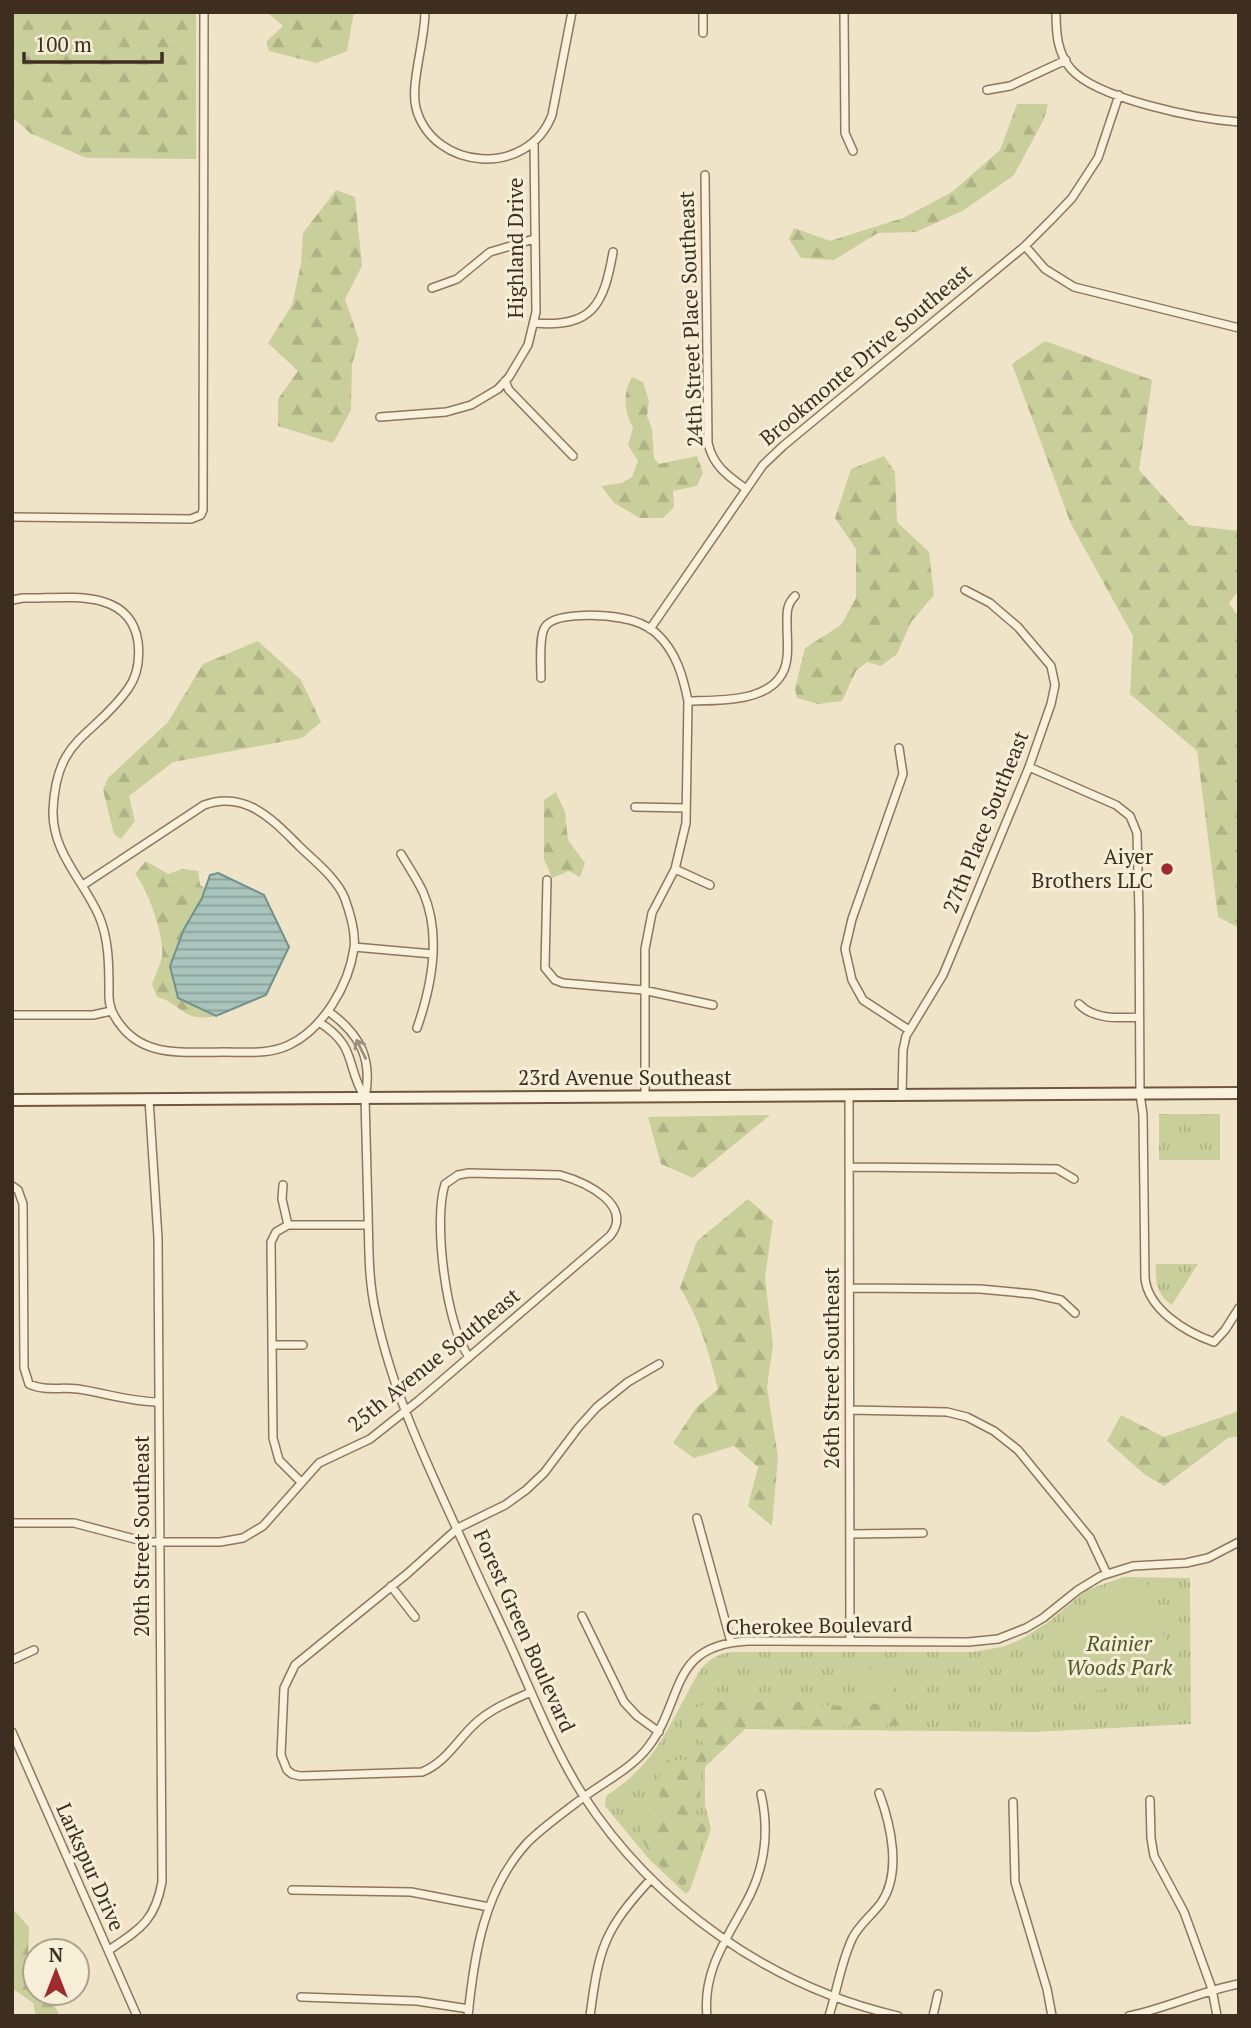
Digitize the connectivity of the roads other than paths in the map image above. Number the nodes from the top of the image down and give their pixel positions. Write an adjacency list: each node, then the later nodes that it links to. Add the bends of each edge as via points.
1 (204, 12): 25 (street, via 203,510 191,519)
2 (425, 12): 12 (street, via 415,99 430,135 458,153 490,159 514,156)
3 (572, 12): 12 (street, via 552,115)
4 (702, 12): 7 (street)
5 (844, 12): 13 (street, via 845,132)
6 (1056, 12): 8 (street, via 1058,43)
7 (703, 33)
8 (1066, 60): 9 (street, via 1010,86); 10 (street, via 1080,78)
9 (987, 90)
10 (1119, 95): 11 (street, via 1187,116); 16 (street, Brookmonte Drive Southeast, via 1098,158 1083,183)
11 (1239, 122)
12 (534, 142): 15 (street, Highland Drive)
13 (853, 151)
14 (705, 175): 24 (street, 24th Street Place Southeast, via 708,443 722,472)
15 (534, 239): 18 (street, via 499,248 457,279); 19 (street, Highland Drive)
16 (1025, 246): 20 (street, via 1045,269 1074,287); 24 (street, Brookmonte Drive Southeast, via 783,446)
17 (613, 252): 19 (street, via 604,291 587,314 569,323)
18 (432, 288)
19 (535, 323): 21 (street, Highland Drive, via 528,345)
20 (1239, 328)
21 (505, 381): 22 (street, Highland Drive, via 480,400 459,408); 23 (street)
22 (380, 416)
23 (573, 456)
24 (746, 489): 29 (street, Brookmonte Drive Southeast)
25 (12, 517)
26 (965, 590): 33 (street, 27th Place Southeast, via 1003,612 1053,671 1054,692)
27 (795, 596): 31 (street, via 787,606 785,668 775,683 744,697)
28 (12, 600): 39 (street, via 99,599 125,614 138,641 135,676 120,699 74,744 57,779 55,831)
29 (650, 629): 30 (street, via 622,618 560,617 543,630); 31 (street, via 676,659)
30 (541, 678)
31 (688, 701): 35 (street)
32 (899, 748): 52 (street, via 903,774 845,948 852,980 863,1000)
33 (1029, 767): 49 (street, via 1116,805 1134,825); 52 (street, 27th Place Southeast, via 943,975)
34 (635, 807): 35 (street)
35 (686, 808): 37 (street)
36 (401, 854): 42 (street, via 425,898)
37 (675, 869): 40 (street); 43 (street, via 649,923)
38 (547, 880): 43 (street, via 544,955 550,976 563,983)
39 (82, 885): 41 (street, via 198,808 213,802 244,802 273,820 323,869 345,900); 46 (street, via 106,939)
40 (710, 886)
41 (354, 947): 42 (street); 47 (street)
42 (433, 954): 51 (street)
43 (643, 990): 45 (street); 57 (street)
44 (1079, 1004): 49 (street, via 1100,1016)
45 (713, 1005)
46 (111, 1011): 48 (street); 50 (street, via 135,1040 162,1051 275,1050 299,1040)
47 (328, 1011): 50 (street); 58 (street, Forest Green Boulevard, one-way to 47, via 369,1078 362,1047)
48 (12, 1015)
49 (1139, 1017): 53 (street)
50 (319, 1022): 58 (street, via 345,1046)
51 (417, 1028)
52 (909, 1030): 56 (street, 27th Place Southeast, via 903,1050)
53 (1140, 1094): 54 (street, 23rd Avenue Southeast); 56 (street, 23rd Avenue Southeast); 68 (street, via 1147,1293 1158,1309 1214,1342)
54 (1239, 1094)
55 (849, 1096): 56 (street, 23rd Avenue Southeast); 57 (street, 23rd Avenue Southeast); 61 (street, 26th Street Southeast)
56 (902, 1096)
57 (645, 1097): 58 (street, 23rd Avenue Southeast)
58 (365, 1098): 59 (street, 23rd Avenue Southeast); 66 (street, Forest Green Boulevard)
59 (149, 1099): 60 (street, 23rd Avenue Southeast); 74 (street, 20th Street Southeast, via 158,1238)
60 (12, 1100)
61 (849, 1167): 62 (street, via 1057,1169); 67 (street, 26th Street Southeast)
62 (1074, 1180)
63 (283, 1185): 65 (street)
64 (15, 1188): 74 (street, via 23,1204 24,1368 29,1384)
65 (288, 1224): 66 (street); 70 (street, via 271,1242)
66 (368, 1225): 75 (street, Forest Green Boulevard, via 375,1312)
67 (850, 1288): 69 (street, via 1033,1294 1061,1300); 76 (street, 26th Street Southeast)
68 (1239, 1308)
69 (1075, 1312)
70 (272, 1345): 71 (street); 77 (street, via 274,1445 279,1460)
71 (303, 1345)
72 (468, 1357): 72 (street, 25th Avenue Southeast, via 454,1328 444,1270 445,1184 469,1173 560,1175 608,1199 615,1208 617,1225 610,1236); 75 (street, 25th Avenue Southeast)
73 (659, 1364): 80 (street, via 597,1408 526,1490)
74 (159, 1402): 83 (street, 20th Street Southeast)
75 (404, 1410): 77 (street, 25th Avenue Southeast, via 362,1445 319,1463); 80 (street, Forest Green Boulevard)
76 (850, 1410): 82 (street, 26th Street Southeast); 85 (street, via 947,1412 995,1430 1018,1450 1090,1538)
77 (301, 1482): 83 (street, 25th Avenue Southeast, via 263,1526 243,1538)
78 (696, 1518): 90 (street)
79 (12, 1523): 83 (street, 25th Avenue Southeast, via 74,1523)
80 (458, 1528): 86 (street); 93 (street, Forest Green Boulevard)
81 (923, 1533): 82 (street)
82 (850, 1534): 89 (street, 26th Street Southeast)
83 (160, 1542): 105 (street, 20th Street Southeast, via 162,1882 149,1920)
84 (1239, 1542): 85 (street, Cherokee Boulevard, via 1208,1558 1133,1566)
85 (1107, 1574): 89 (street, Cherokee Boulevard, via 1077,1590 1035,1623 998,1639)
86 (391, 1586): 88 (street); 93 (street, via 292,1669 284,1688 281,1734 287,1770 300,1776 422,1773 440,1763 489,1712)
87 (582, 1616): 95 (street, via 624,1702)
88 (415, 1617)
89 (850, 1641): 90 (street, Cherokee Boulevard)
90 (731, 1642): 95 (street, Cherokee Boulevard, via 711,1647 687,1668)
91 (34, 1650): 92 (street)
92 (12, 1660)
93 (531, 1692): 98 (street, Forest Green Boulevard)
94 (12, 1732): 105 (street, Larkspur Drive)
95 (659, 1732): 98 (street, Cherokee Boulevard, via 627,1768)
96 (878, 1793): 110 (street, via 888,1817 890,1888 853,1937)
97 (761, 1794): 104 (street, via 766,1831 761,1864 751,1893)
98 (584, 1797): 101 (street, Forest Green Boulevard); 103 (street, Cherokee Boulevard, via 527,1844 499,1882)
99 (1150, 1800): 107 (street, via 1154,1856 1184,1912)
100 (1013, 1802): 118 (street, via 1015,1882)
101 (651, 1879): 104 (street, Forest Green Boulevard); 113 (street, via 618,1916 606,1938)
102 (292, 1890): 103 (street, via 411,1892)
103 (489, 1907): 111 (street, Cherokee Boulevard)
104 (724, 1940): 110 (street, Forest Green Boulevard, via 780,1973); 114 (street, via 708,1978)
105 (108, 1950): 112 (street, Larkspur Drive)
106 (1239, 1984): 107 (street)
107 (1212, 1989): 119 (street); 120 (street)
108 (938, 1994): 117 (street)
109 (301, 1997): 111 (street, via 417,2001)
110 (835, 1997): 115 (street); 116 (street, Forest Green Boulevard)
111 (468, 2013)
112 (137, 2016)
113 (590, 2016)
114 (707, 2016)
115 (829, 2016)
116 (898, 2016)
117 (933, 2016)
118 (1052, 2016)
119 (1129, 2016)
120 (1217, 2016)

